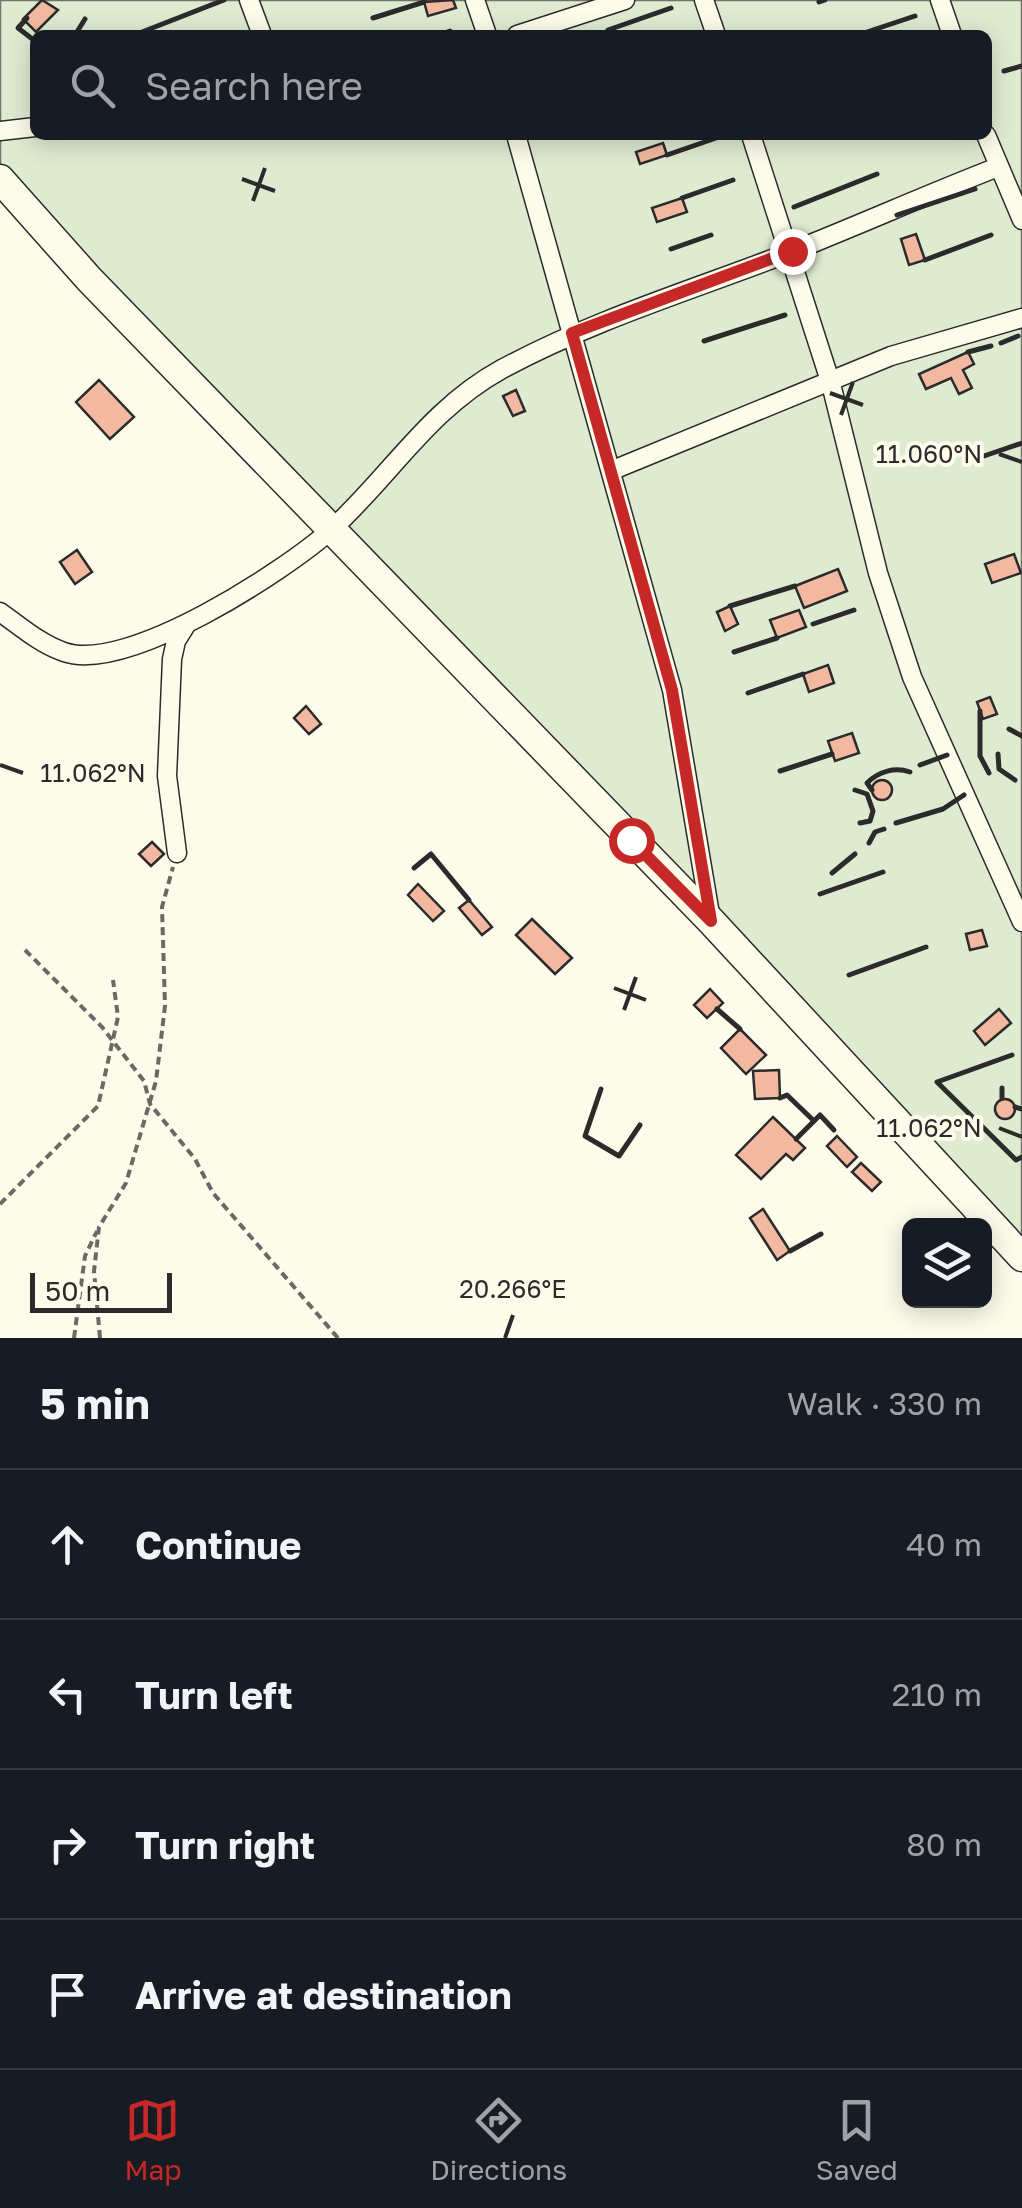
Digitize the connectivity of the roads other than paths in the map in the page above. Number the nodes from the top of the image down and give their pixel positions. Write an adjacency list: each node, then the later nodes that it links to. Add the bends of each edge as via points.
1 (248, 0): 6 (street)
2 (475, 0): 7 (street)
3 (624, 0): 8 (street)
4 (704, 0): 9 (street)
5 (940, 0): 10 (street)
6 (260, 30)
7 (485, 30)
8 (532, 30)
9 (714, 30)
10 (950, 30)
11 (30, 128): 12 (street)
12 (0, 131)
13 (517, 140): 21 (street)
14 (753, 140): 19 (street)
15 (988, 140): 16 (street)
16 (998, 167): 18 (street); 19 (street)
17 (0, 179): 24 (main road)
18 (1022, 220)
19 (792, 251): 21 (street); 22 (street)
20 (1022, 318): 22 (street, via 912,349)
21 (572, 333): 23 (street); 24 (street, via 460,396 419,430)
22 (831, 384): 23 (street); 29 (street, via 878,573 912,677)
23 (613, 470): 28 (street, via 672,690)
24 (332, 528): 26 (street, via 258,584); 28 (main road)
25 (0, 612): 26 (street, via 66,653 92,655)
26 (186, 625): 27 (street, via 172,660 167,776)
27 (177, 853)
28 (711, 921): 30 (main road)
29 (1022, 922)
30 (1022, 1257)

